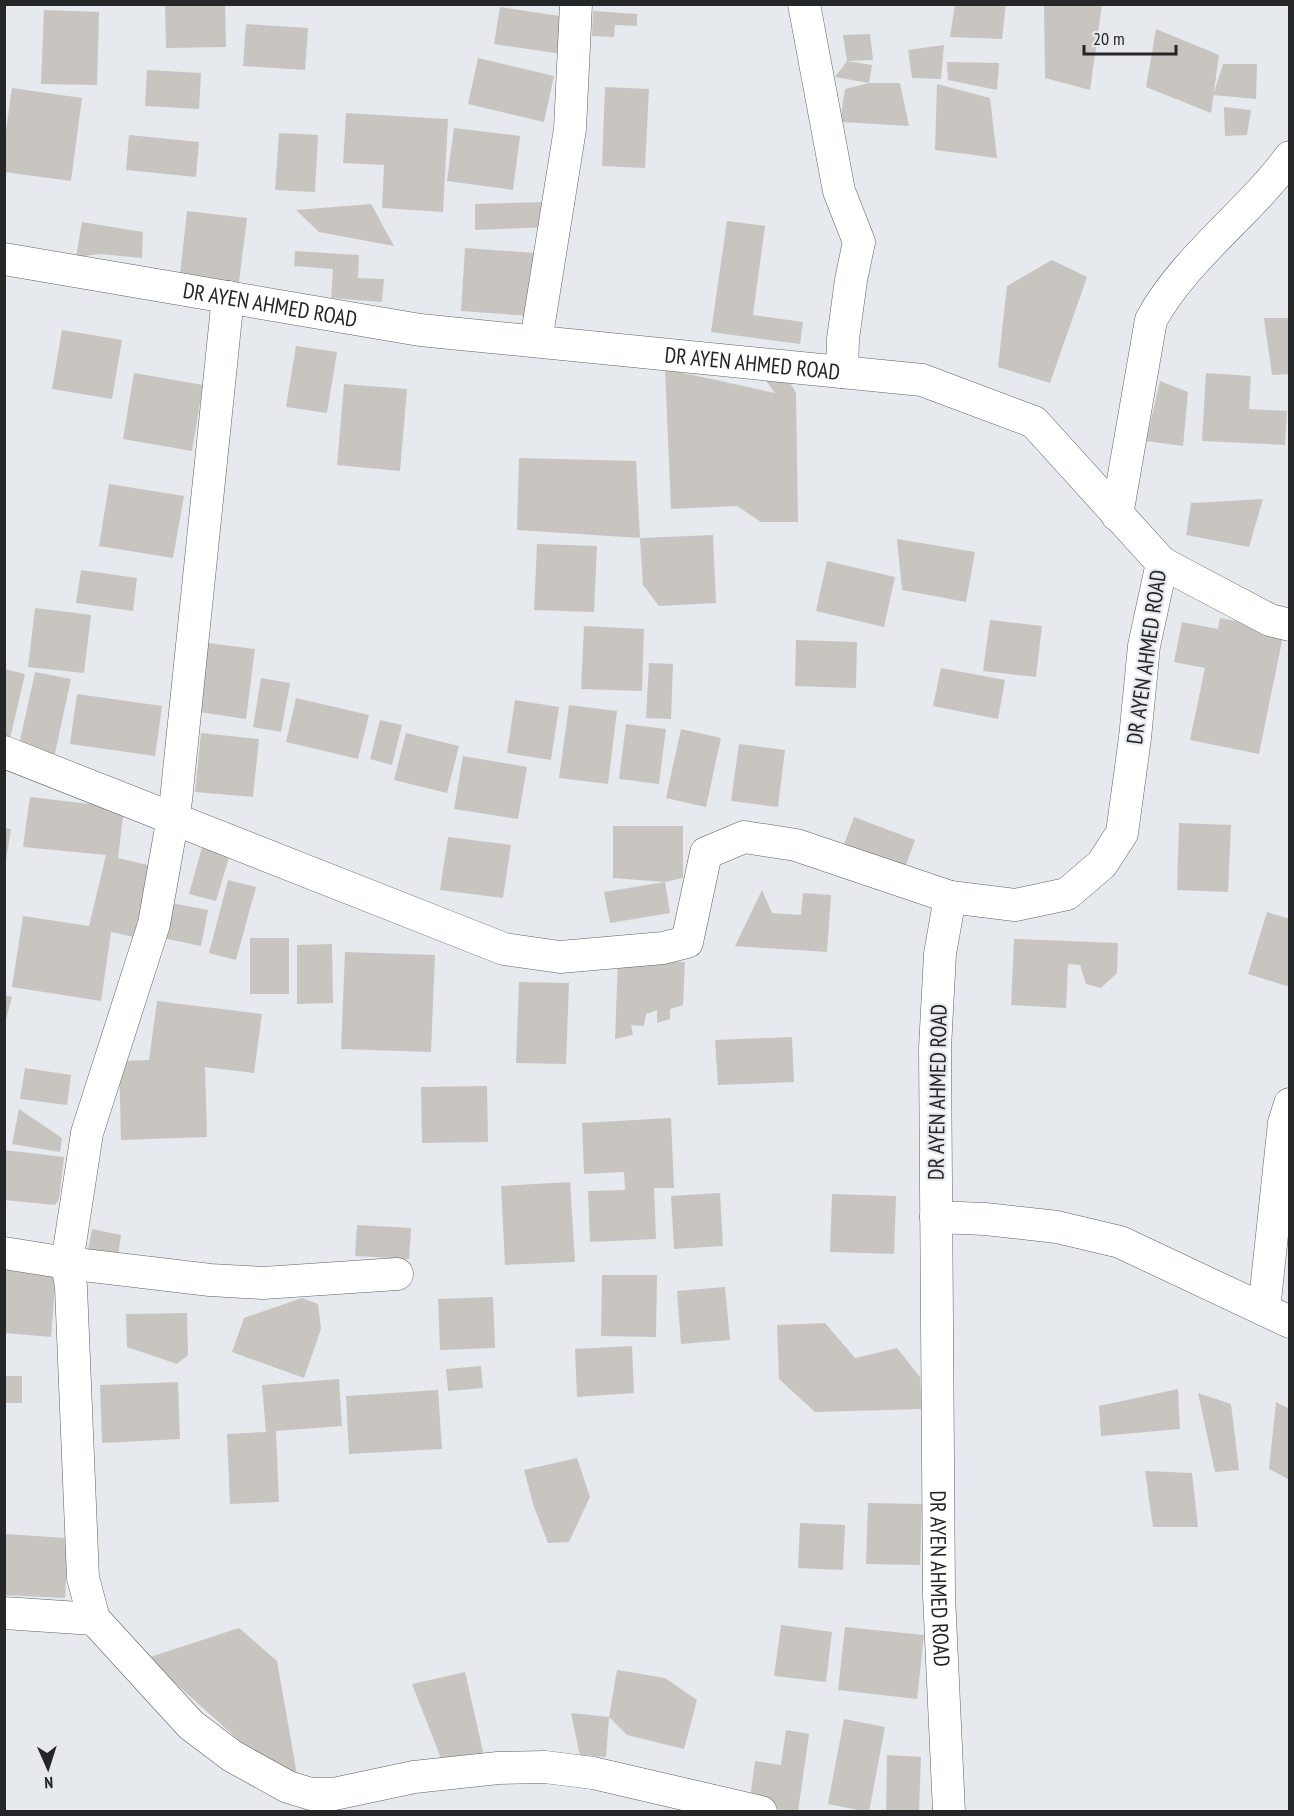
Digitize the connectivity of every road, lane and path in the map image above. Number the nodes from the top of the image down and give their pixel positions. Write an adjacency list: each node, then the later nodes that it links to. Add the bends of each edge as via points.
1 (576, 4): 6 (street, via 570,129)
2 (804, 4): 7 (street, via 839,191 859,242 849,291)
3 (1290, 157): 8 (street, via 1162,300 1151,320)
4 (4, 259): 5 (street, DR AYEN AHMED ROAD)
5 (228, 297): 6 (street, DR AYEN AHMED ROAD, via 420,330); 12 (street)
6 (536, 341): 7 (street, DR AYEN AHMED ROAD)
7 (842, 372): 8 (street, DR AYEN AHMED ROAD, via 922,380 1034,422)
8 (1117, 515): 9 (street, DR AYEN AHMED ROAD)
9 (1162, 563): 10 (street, via 1270,620); 13 (street, DR AYEN AHMED ROAD, via 1144,646 1122,833 1102,864 1067,894 1015,905)
10 (1290, 625)
11 (4, 752): 12 (street)
12 (173, 817): 13 (street, via 504,949 561,957 663,948 687,942 706,853 744,837 796,845); 17 (street, via 154,924 87,1133)
13 (950, 897): 15 (street, DR AYEN AHMED ROAD, via 940,954 935,1048)
14 (1290, 1104): 19 (street, via 1284,1123)
15 (936, 1217): 19 (street, via 1057,1227 1120,1242); 23 (street, DR AYEN AHMED ROAD, via 939,1595)
16 (4, 1252): 17 (street)
17 (67, 1263): 18 (street, via 263,1283); 21 (street, via 83,1578)
18 (397, 1274)
19 (1277, 1316)
20 (4, 1613): 21 (street)
21 (94, 1619): 22 (street, via 191,1725 232,1756 288,1787 311,1794 334,1794 414,1777 545,1767 592,1773)
22 (761, 1812)
23 (949, 1812)

